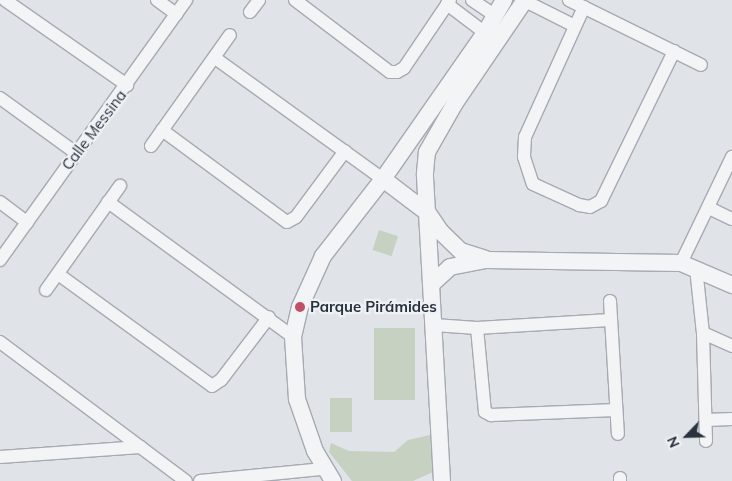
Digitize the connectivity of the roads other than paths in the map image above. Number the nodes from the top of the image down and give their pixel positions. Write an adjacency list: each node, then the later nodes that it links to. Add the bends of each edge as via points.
1 (5, 0): 21 (street)
2 (157, 0): 13 (street)
3 (186, 0): 13 (street, Calle Messina)
4 (259, 0): 12 (street)
5 (296, 0): 10 (street, via 390,72 404,68)
6 (472, 0): 14 (street)
7 (504, 0): 14 (street)
8 (569, 0): 11 (street)
9 (530, 3): 15 (street); 33 (street, via 435,134 427,152 425,173)
10 (449, 4): 16 (street)
11 (584, 7): 15 (street); 18 (street)
12 (250, 12)
13 (176, 14): 21 (street, Calle Messina)
14 (496, 16): 16 (street)
15 (575, 26): 18 (street, via 525,137 524,157 533,184 579,205 590,207 601,202)
16 (485, 33): 28 (street)
17 (230, 35): 19 (street)
18 (674, 51): 20 (street)
19 (215, 58): 23 (street); 26 (street)
20 (701, 65)
21 (127, 85): 25 (street, Calle Messina)
22 (0, 98): 25 (street)
23 (162, 130): 24 (street); 26 (street, via 287,222 296,217)
24 (151, 146)
25 (76, 153): 35 (street, Calle Messina)
26 (350, 154): 28 (street)
27 (732, 157): 32 (street)
28 (382, 179): 33 (street); 49 (street, via 323,256 300,307)
29 (120, 186): 31 (street)
30 (0, 202): 35 (street)
31 (108, 202): 39 (street); 44 (street)
32 (709, 208): 34 (street); 38 (street)
33 (428, 213): 37 (street, via 441,232 462,251); 40 (street)
34 (732, 219)
35 (27, 222): 36 (street, Calle Messina)
36 (0, 260)
37 (487, 260): 38 (street); 40 (street, via 450,267)
38 (688, 266): 41 (street); 48 (street)
39 (58, 274): 42 (street); 44 (street, via 212,386 221,380)
40 (433, 283): 46 (street)
41 (732, 285)
42 (46, 290)
43 (610, 301): 45 (street)
44 (271, 319): 49 (street)
45 (610, 320): 47 (street); 52 (street)
46 (434, 325): 47 (street); 62 (street)
47 (477, 328): 52 (street, via 486,412 491,415)
48 (702, 333): 51 (street); 54 (street)
49 (293, 337): 59 (street, via 297,399)
50 (0, 342): 57 (street)
51 (732, 346)
52 (616, 410): 55 (street)
53 (732, 419): 54 (street)
54 (706, 420): 56 (street)
55 (618, 434)
56 (706, 441)
57 (141, 447): 58 (street); 60 (street)
58 (1, 456)
59 (328, 475): 61 (street)
60 (186, 481)
61 (200, 481)
62 (442, 481)

